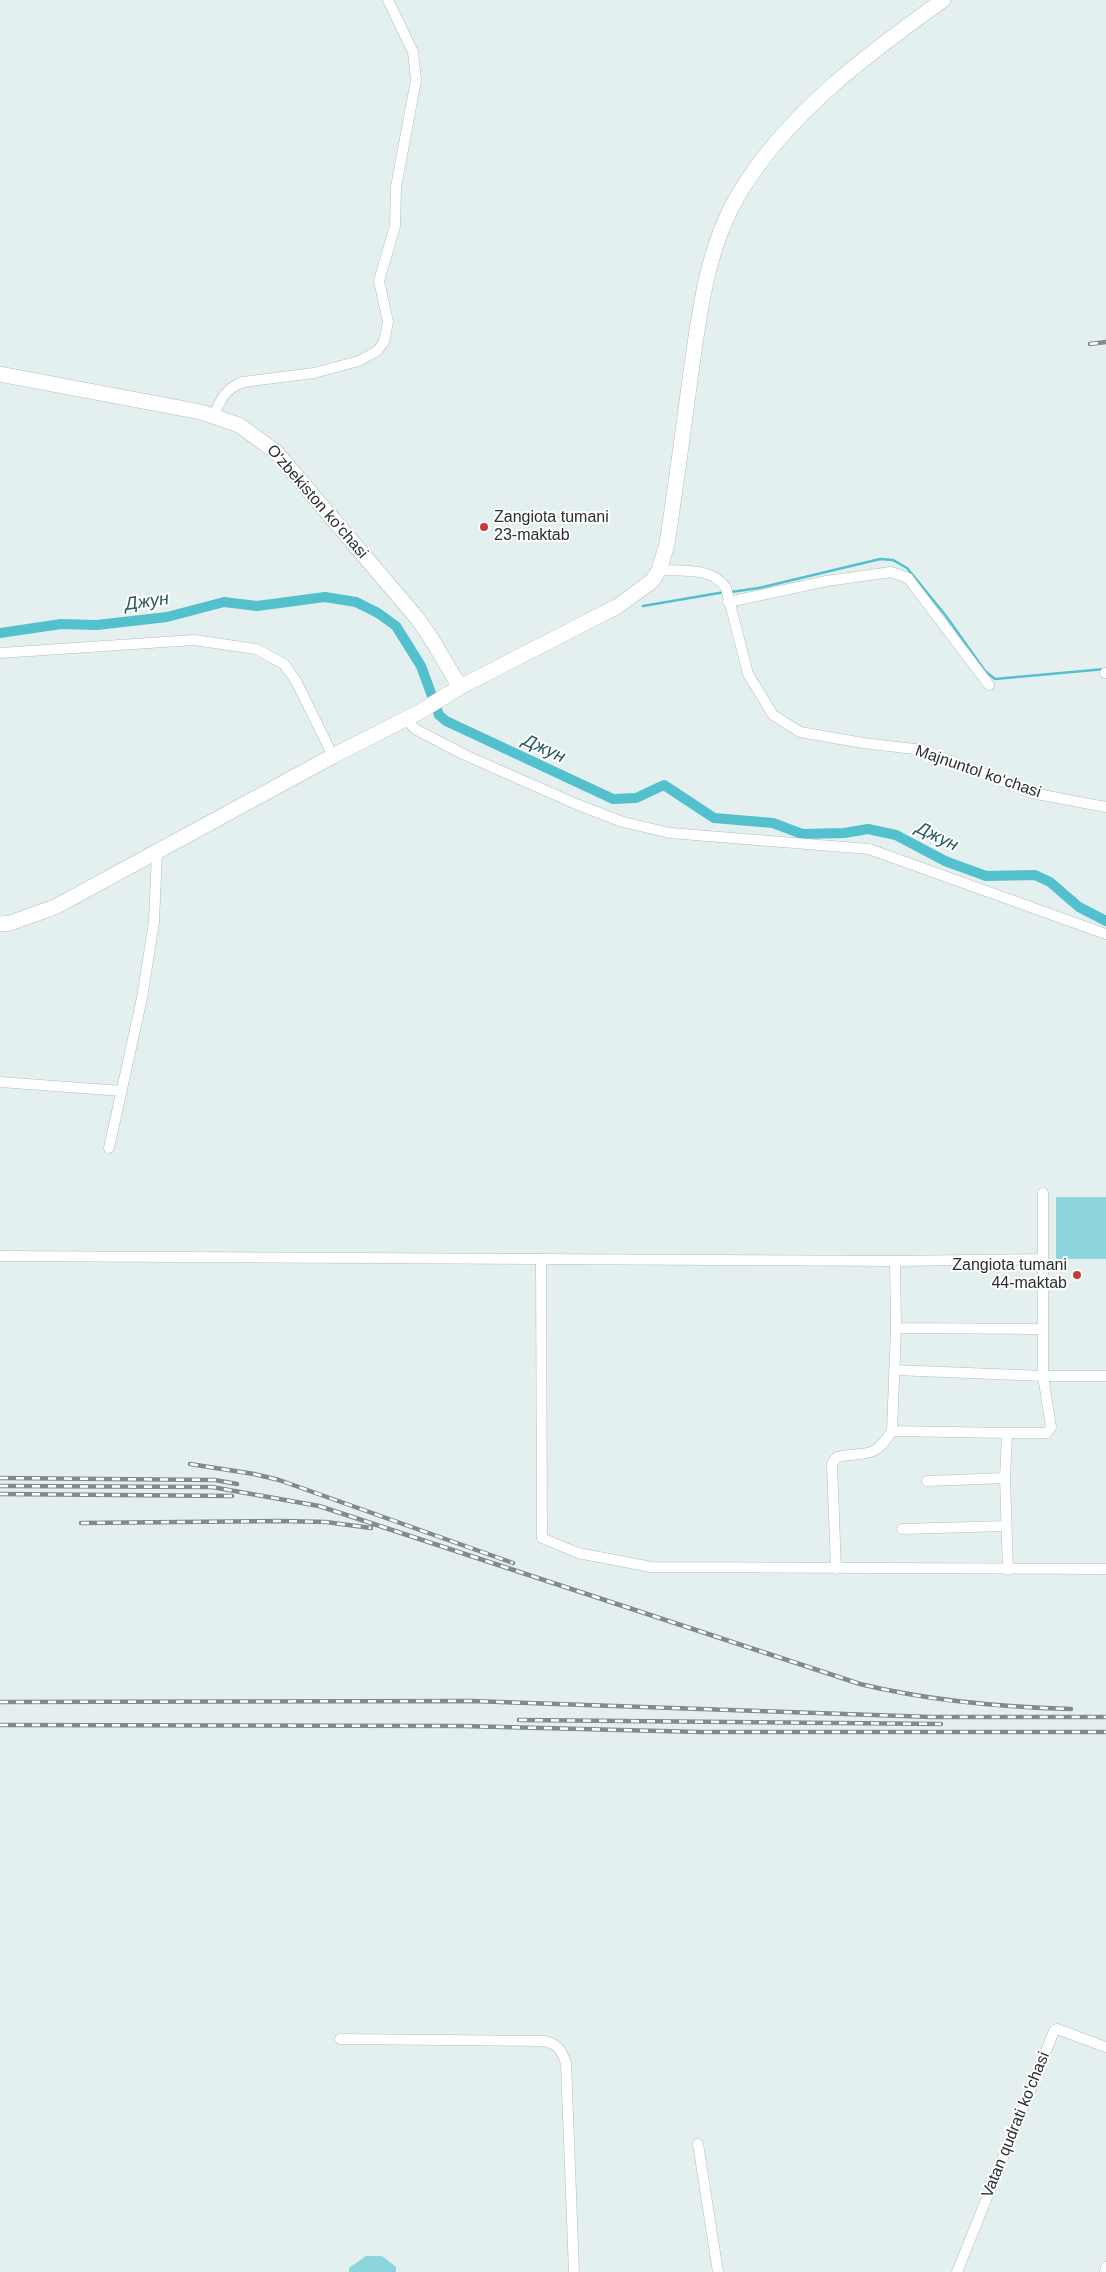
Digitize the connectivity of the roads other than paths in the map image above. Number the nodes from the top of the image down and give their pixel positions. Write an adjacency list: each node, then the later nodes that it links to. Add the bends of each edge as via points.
1 (388, 0): 4 (street, via 413,52 416,80 396,187 395,226 379,281 388,322 384,342 377,351 359,361 314,373 242,382 223,395)
2 (943, 0): 5 (main road, via 870,53 794,123 750,176 728,214 714,250 697,334 667,544)
3 (0, 374): 4 (main road, O'zbekiston ko'chasi)
4 (214, 416): 9 (main road, O'zbekiston ko'chasi, via 239,425 276,452 421,624)
5 (659, 570): 6 (street, via 694,571 722,581); 9 (main road, via 652,582 618,606)
6 (728, 596): 8 (street, via 891,572 908,578); 12 (street, Majnuntol ko‘chasi, via 748,674 773,715 800,732 923,750 1032,793)
7 (0, 653): 11 (street, via 194,640 256,648 284,664 296,681)
8 (989, 685)
9 (460, 687): 10 (main road)
10 (406, 718): 11 (main road); 15 (street, via 415,730 465,755 623,822 670,833 869,849)
11 (333, 756): 13 (main road)
12 (1106, 807)
13 (157, 852): 14 (main road, via 55,907); 17 (street, via 154,922)
14 (0, 924)
15 (1106, 934)
16 (0, 1082): 17 (street)
17 (122, 1091): 18 (street)
18 (109, 1148)
19 (1043, 1193): 22 (street)
20 (0, 1256): 21 (street)
21 (541, 1259): 23 (street); 35 (street, via 542,1538 578,1552 651,1567)
22 (1043, 1259): 23 (street); 25 (street)
23 (895, 1260): 24 (street)
24 (896, 1328): 25 (street); 26 (street)
25 (1043, 1329): 27 (street)
26 (894, 1370): 27 (street); 29 (street)
27 (1043, 1376): 28 (street); 30 (street, via 1050,1431)
28 (1106, 1376)
29 (892, 1431): 30 (street); 35 (street, via 875,1452 837,1457 832,1464)
30 (1007, 1432): 31 (street)
31 (1005, 1478): 32 (street); 33 (street)
32 (927, 1481)
33 (1006, 1526): 34 (street); 37 (street)
34 (902, 1529)
35 (836, 1569): 37 (street)
36 (1106, 1569): 37 (street)
37 (1008, 1570)
38 (340, 2038): 42 (street, via 544,2041 561,2050 566,2063)
39 (1106, 2048): 44 (street, Vatan qudrati ko'chasi, via 1057,2029 1054,2031)
40 (698, 2144): 43 (street)
41 (1106, 2267): 45 (street)
42 (574, 2272)
43 (718, 2272)
44 (957, 2272)
45 (1105, 2272)

